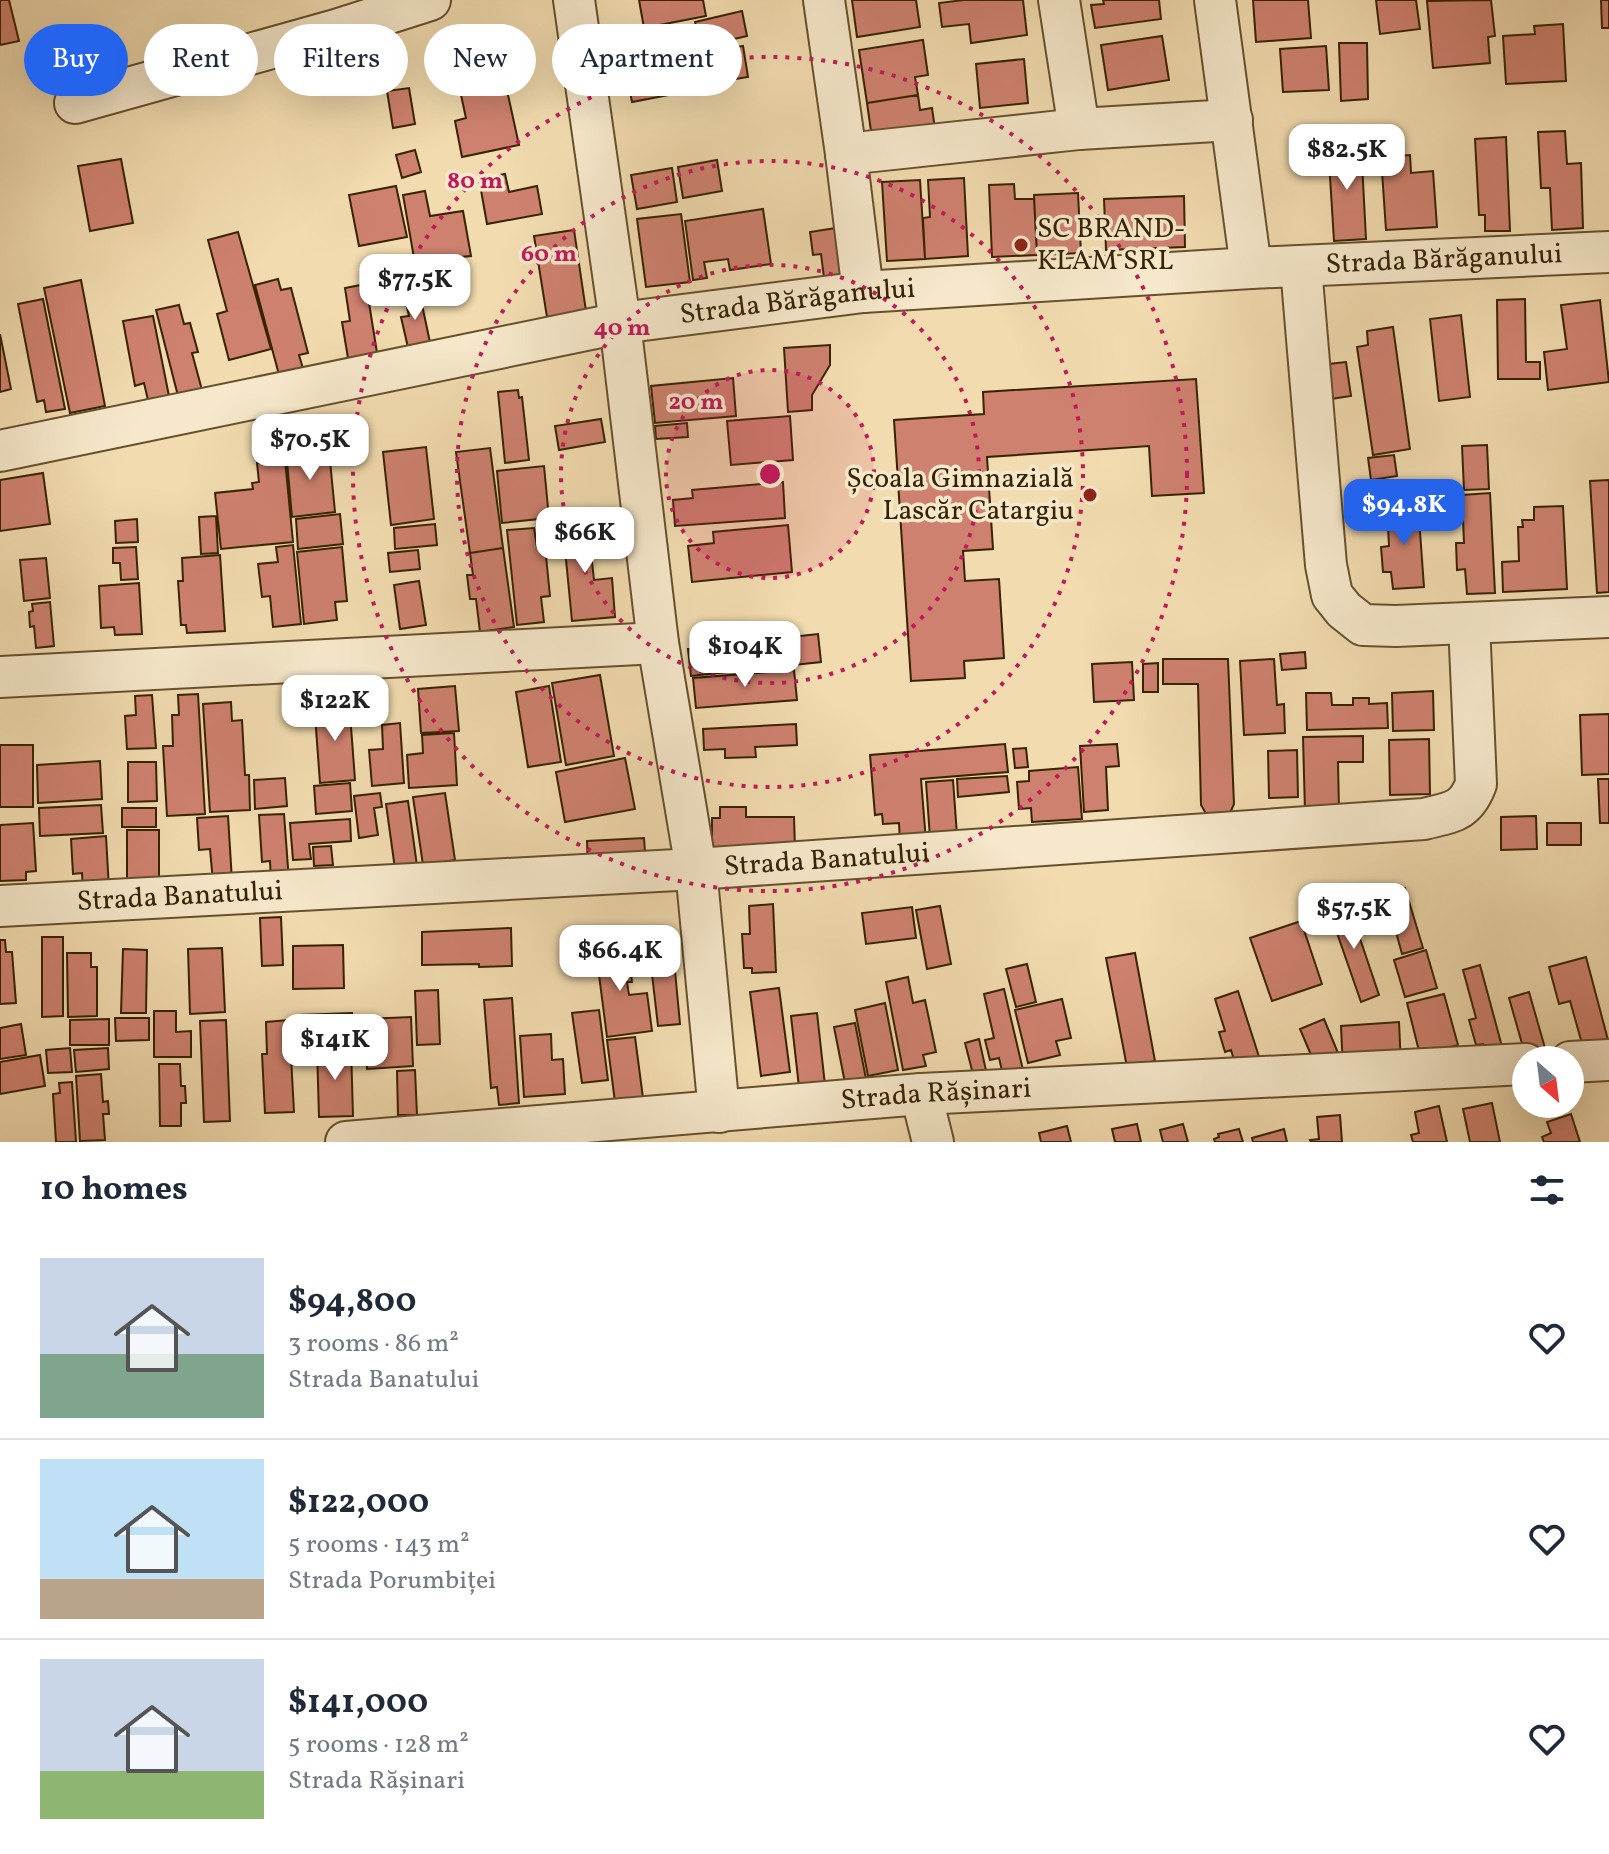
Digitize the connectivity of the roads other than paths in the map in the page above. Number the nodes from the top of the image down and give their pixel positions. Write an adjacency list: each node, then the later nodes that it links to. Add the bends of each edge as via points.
1 (430, 0): 6 (street)
2 (574, 0): 14 (street)
3 (824, 0): 9 (street)
4 (1059, 0): 8 (street)
5 (1215, 0): 7 (street)
6 (75, 103)
7 (1232, 120): 8 (street); 12 (street)
8 (1079, 129): 9 (street)
9 (846, 154): 13 (street)
10 (1609, 252): 11 (street, Strada Bărăganului)
11 (1301, 267): 12 (street, Strada Bărăganului); 17 (street, via 1332,595 1363,625)
12 (1251, 268): 13 (street, Strada Bărăganului)
13 (863, 292): 14 (street, Strada Bărăganului)
14 (620, 323): 15 (street, Strada Bărăganului); 18 (street)
15 (0, 451)
16 (1609, 617): 17 (street)
17 (1469, 623): 20 (street, Strada Banatului, via 1476,784 1470,800 1457,811 1424,819)
18 (658, 643): 19 (street); 20 (street)
19 (0, 677)
20 (696, 869): 21 (street, Strada Banatului); 26 (street)
21 (0, 906)
22 (1609, 1060): 23 (street)
23 (1584, 1061)
24 (1512, 1065): 25 (street, Strada Rășinari)
25 (921, 1094): 26 (street, Strada Rășinari); 28 (street)
26 (719, 1112): 27 (street, Strada Rășinari)
27 (346, 1142)
28 (933, 1142)

